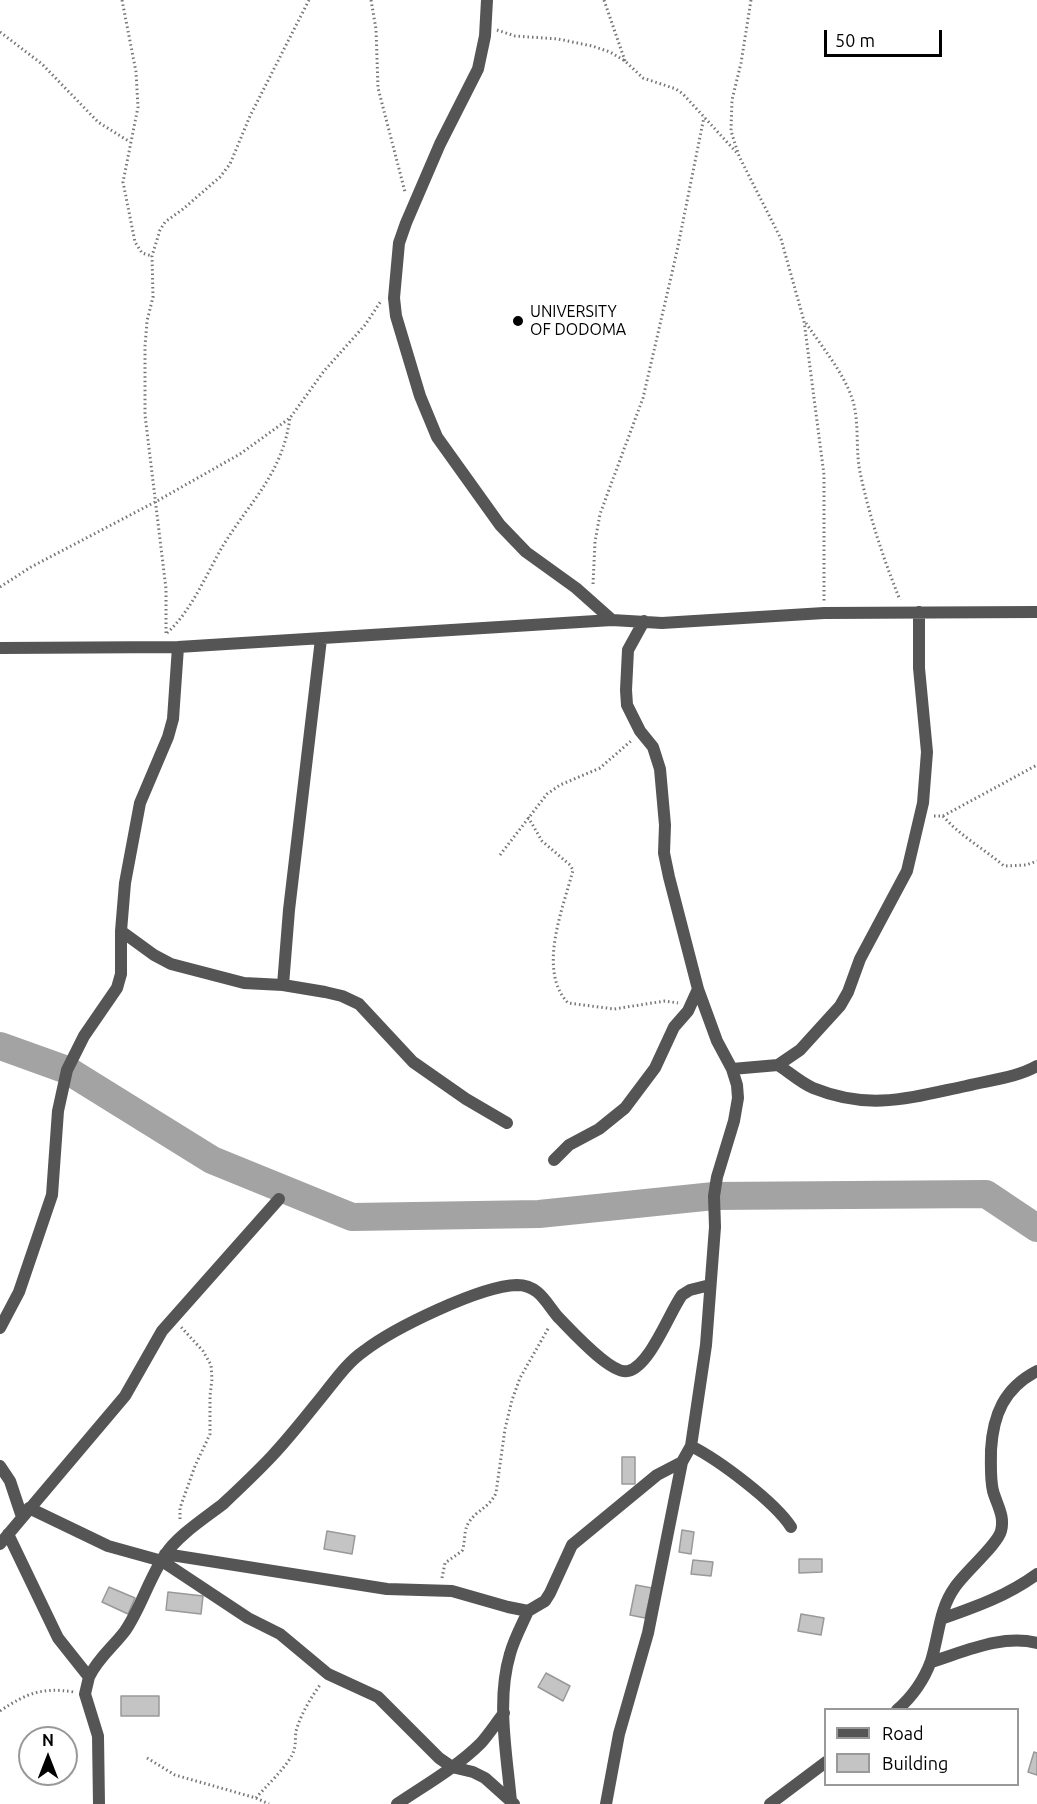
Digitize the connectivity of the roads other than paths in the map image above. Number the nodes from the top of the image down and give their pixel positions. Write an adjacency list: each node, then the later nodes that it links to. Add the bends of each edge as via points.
1 (487, 0): 4 (street, via 478,69 440,144 399,243 396,316 437,437 500,525 526,552)
2 (919, 612): 3 (street); 5 (street); 12 (street, via 919,668 927,752 923,803 907,871 840,1006 800,1050)
3 (1037, 612)
4 (612, 620): 5 (street); 6 (street)
5 (644, 621): 11 (street, via 628,650 627,705 653,747 660,769 666,825 664,852)
6 (321, 639): 7 (street); 10 (street)
7 (172, 647): 8 (street); 9 (street, via 173,719 140,803 125,883)
8 (0, 648)
9 (121, 931): 10 (street, via 171,964 244,983); 19 (street, via 121,974 117,988 84,1036 67,1070 58,1111 52,1195 19,1292)
10 (283, 986): 15 (street, via 326,992 359,1004 413,1062)
11 (698, 989): 14 (street); 16 (street, via 655,1068 625,1108 599,1129 569,1145)
12 (778, 1065): 13 (street, via 812,1087 875,1102 896,1101); 14 (street)
13 (1037, 1066)
14 (732, 1069): 18 (street, via 738,1098 715,1186)
15 (507, 1123)
16 (554, 1160)
17 (279, 1199): 24 (street, via 162,1331 125,1396)
18 (710, 1285): 21 (street, via 706,1345); 27 (street, via 682,1295 644,1359 626,1372 605,1361 557,1315 544,1297 518,1285 458,1302 386,1335 361,1352 272,1456)
19 (0, 1328)
20 (1037, 1371): 30 (street, via 1007,1396 993,1430 990,1471 1003,1518 1002,1530 954,1588)
21 (691, 1446): 22 (street); 25 (street, via 739,1478)
22 (682, 1462): 29 (street, via 657,1475 572,1545 545,1601); 41 (street, via 648,1633 619,1734)
23 (0, 1466): 24 (street)
24 (26, 1513): 26 (street); 27 (street, via 108,1546)
25 (791, 1527)
26 (4, 1539): 33 (street, via 58,1638)
27 (164, 1557): 29 (street, via 387,1590 442,1590); 33 (street, via 126,1629 96,1663); 37 (street, via 248,1618 280,1634 328,1674 378,1697)
28 (1037, 1574): 30 (street, via 986,1604)
29 (528, 1611): 35 (street, via 510,1652)
30 (941, 1619): 32 (street)
31 (1037, 1642): 32 (street, via 1001,1642)
32 (931, 1662): 34 (street, via 918,1687)
33 (89, 1677): 39 (street, via 85,1694 98,1736)
34 (899, 1708)
35 (504, 1713): 37 (street, via 482,1742); 38 (street)
36 (824, 1763): 42 (street)
37 (452, 1767): 38 (street, via 485,1778); 40 (street)
38 (512, 1803)
39 (99, 1804)
40 (397, 1804)
41 (606, 1804)
42 (770, 1804)

